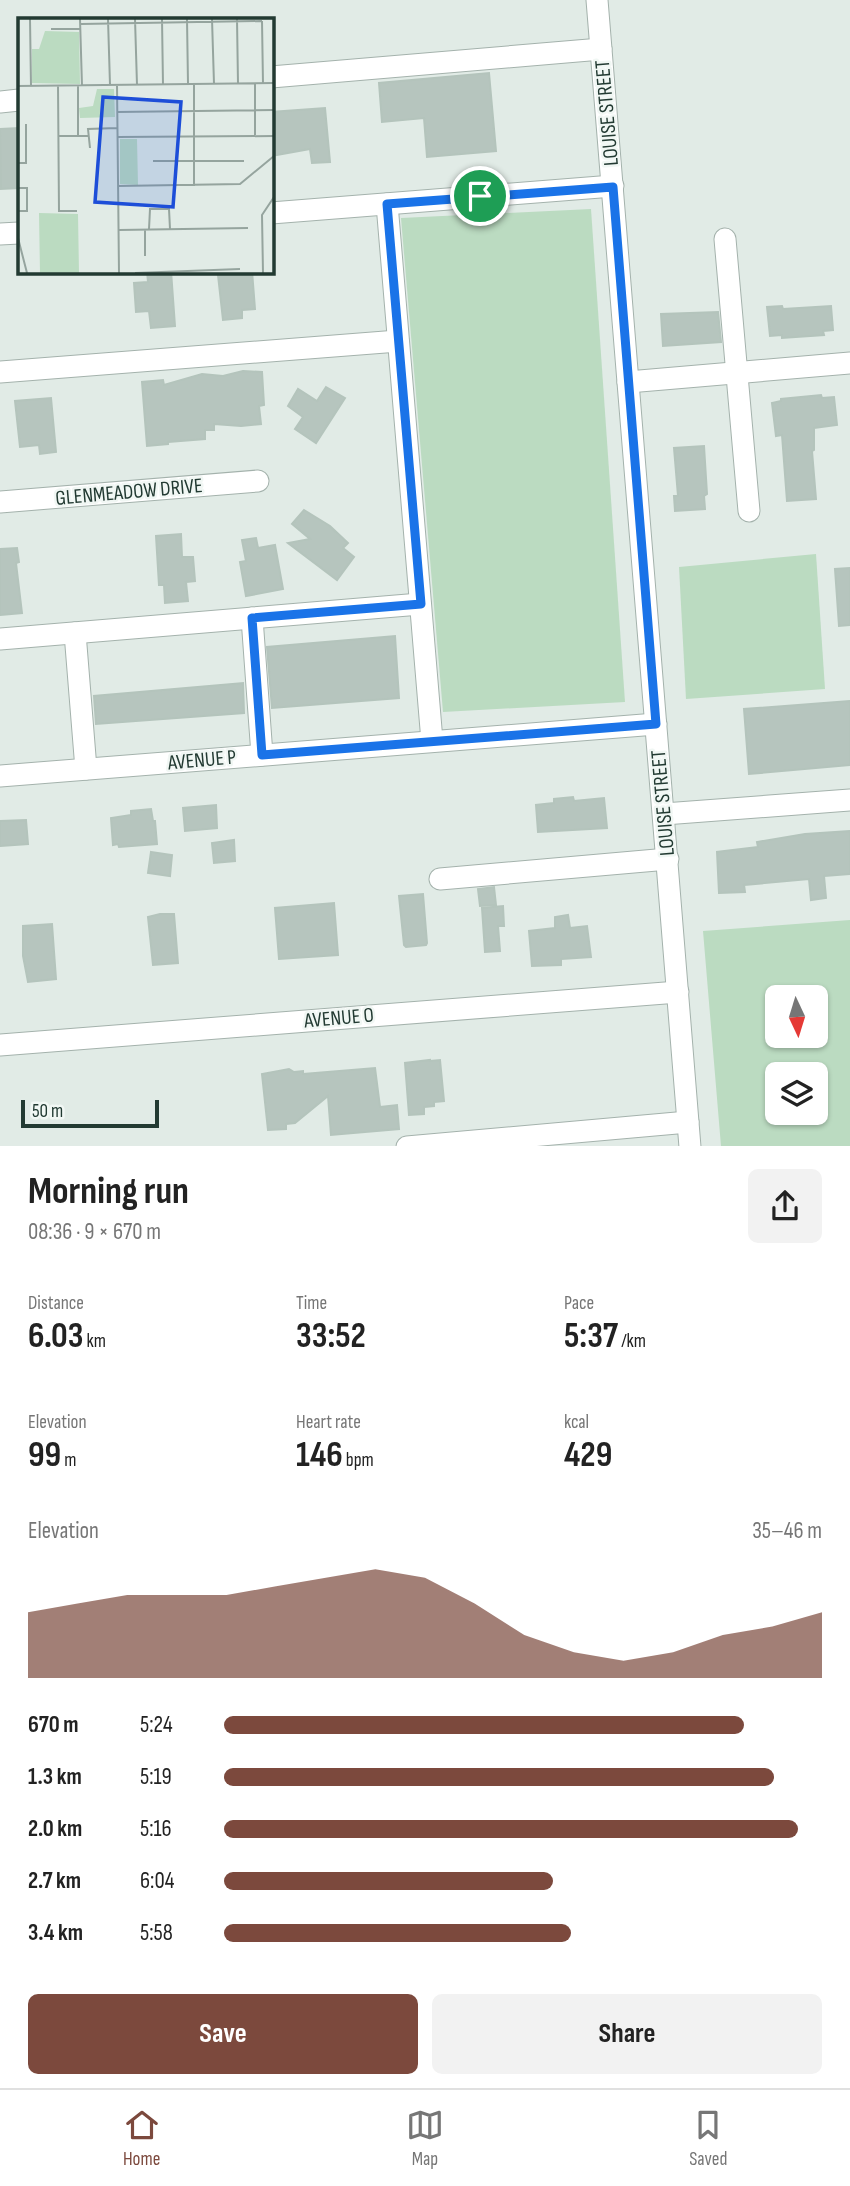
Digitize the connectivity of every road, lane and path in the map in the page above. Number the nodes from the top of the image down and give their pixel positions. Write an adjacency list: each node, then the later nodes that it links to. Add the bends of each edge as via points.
1 (597, 0): 2 (street, LOUISE STREET)
2 (601, 49): 3 (street); 6 (street, LOUISE STREET)
3 (273, 77)
4 (18, 100): 5 (street)
5 (0, 102)
6 (613, 187): 7 (street); 16 (street, LOUISE STREET)
7 (387, 204): 8 (street); 12 (street)
8 (273, 213)
9 (18, 233): 10 (street)
10 (0, 234)
11 (725, 239): 15 (street)
12 (398, 341): 14 (street); 20 (street)
13 (850, 363): 15 (street)
14 (0, 372)
15 (737, 373): 16 (street); 19 (street)
16 (628, 383): 24 (street, LOUISE STREET)
17 (258, 481): 18 (street, GLENMEADOW DRIVE)
18 (0, 502)
19 (750, 511)
20 (421, 604): 21 (street); 25 (street)
21 (252, 618): 22 (street); 26 (street)
22 (75, 633): 23 (street); 27 (street)
23 (0, 639)
24 (656, 724): 25 (street, AVENUE P); 30 (street, LOUISE STREET)
25 (432, 741): 26 (street, AVENUE P)
26 (262, 755): 27 (street, AVENUE P)
27 (86, 769): 28 (street, AVENUE P)
28 (0, 776)
29 (850, 800): 30 (street)
30 (664, 814): 31 (street, LOUISE STREET)
31 (668, 859): 32 (street); 33 (street, LOUISE STREET)
32 (440, 879)
33 (678, 992): 34 (street, AVENUE O); 35 (street, LOUISE STREET)
34 (0, 1045)
35 (688, 1122): 36 (street); 37 (street, LOUISE STREET)
36 (407, 1146)
37 (690, 1146)

